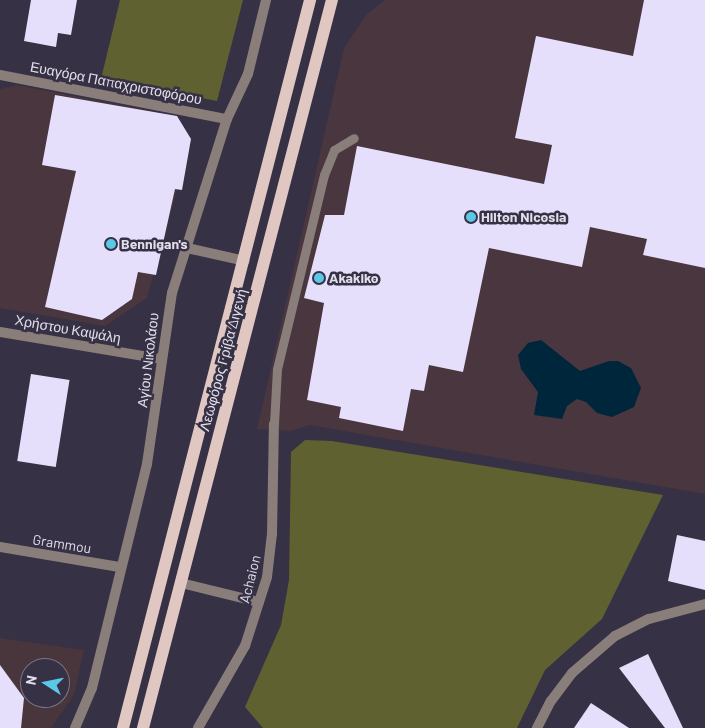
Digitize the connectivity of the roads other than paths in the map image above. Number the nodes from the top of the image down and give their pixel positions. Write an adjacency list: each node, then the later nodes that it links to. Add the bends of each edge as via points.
1 (266, 0): 5 (street, Αγίου Νικολάου, via 248,74)
2 (310, 0): 8 (main road, Λεωφόρος Γρίβα Διγενή)
3 (332, 0): 14 (main road, Λεωφόρος Γρίβα Διγενή)
4 (0, 75): 5 (street, Ευαγόρα Παπαχριστοφόρου)
5 (227, 119): 7 (street, Αγίου Νικολάου)
6 (354, 138): 11 (lane, via 334,150 324,175 277,369)
7 (186, 248): 8 (street); 10 (street, Αγίου Νικολάου, via 172,293)
8 (245, 261): 18 (main road, Λεωφόρος Γρίβα Διγενή)
9 (0, 332): 10 (street, Χρήστου Καψάλη)
10 (162, 359): 13 (street, Αγίου Νικολάου, via 147,464)
11 (274, 424): 15 (street, Achaion, via 270,557)
12 (0, 547): 13 (street, Grammou)
13 (119, 567): 17 (street, Αγίου Νικολάου, via 92,688)
14 (181, 583): 15 (street); 19 (main road, Λεωφόρος Γρίβα Διγενή)
15 (259, 602): 20 (street, Achaion, via 244,646)
16 (705, 604): 21 (street, via 649,619 615,636 572,673 551,700)
17 (75, 728)
18 (123, 728)
19 (143, 728)
20 (198, 728)
21 (537, 728)

